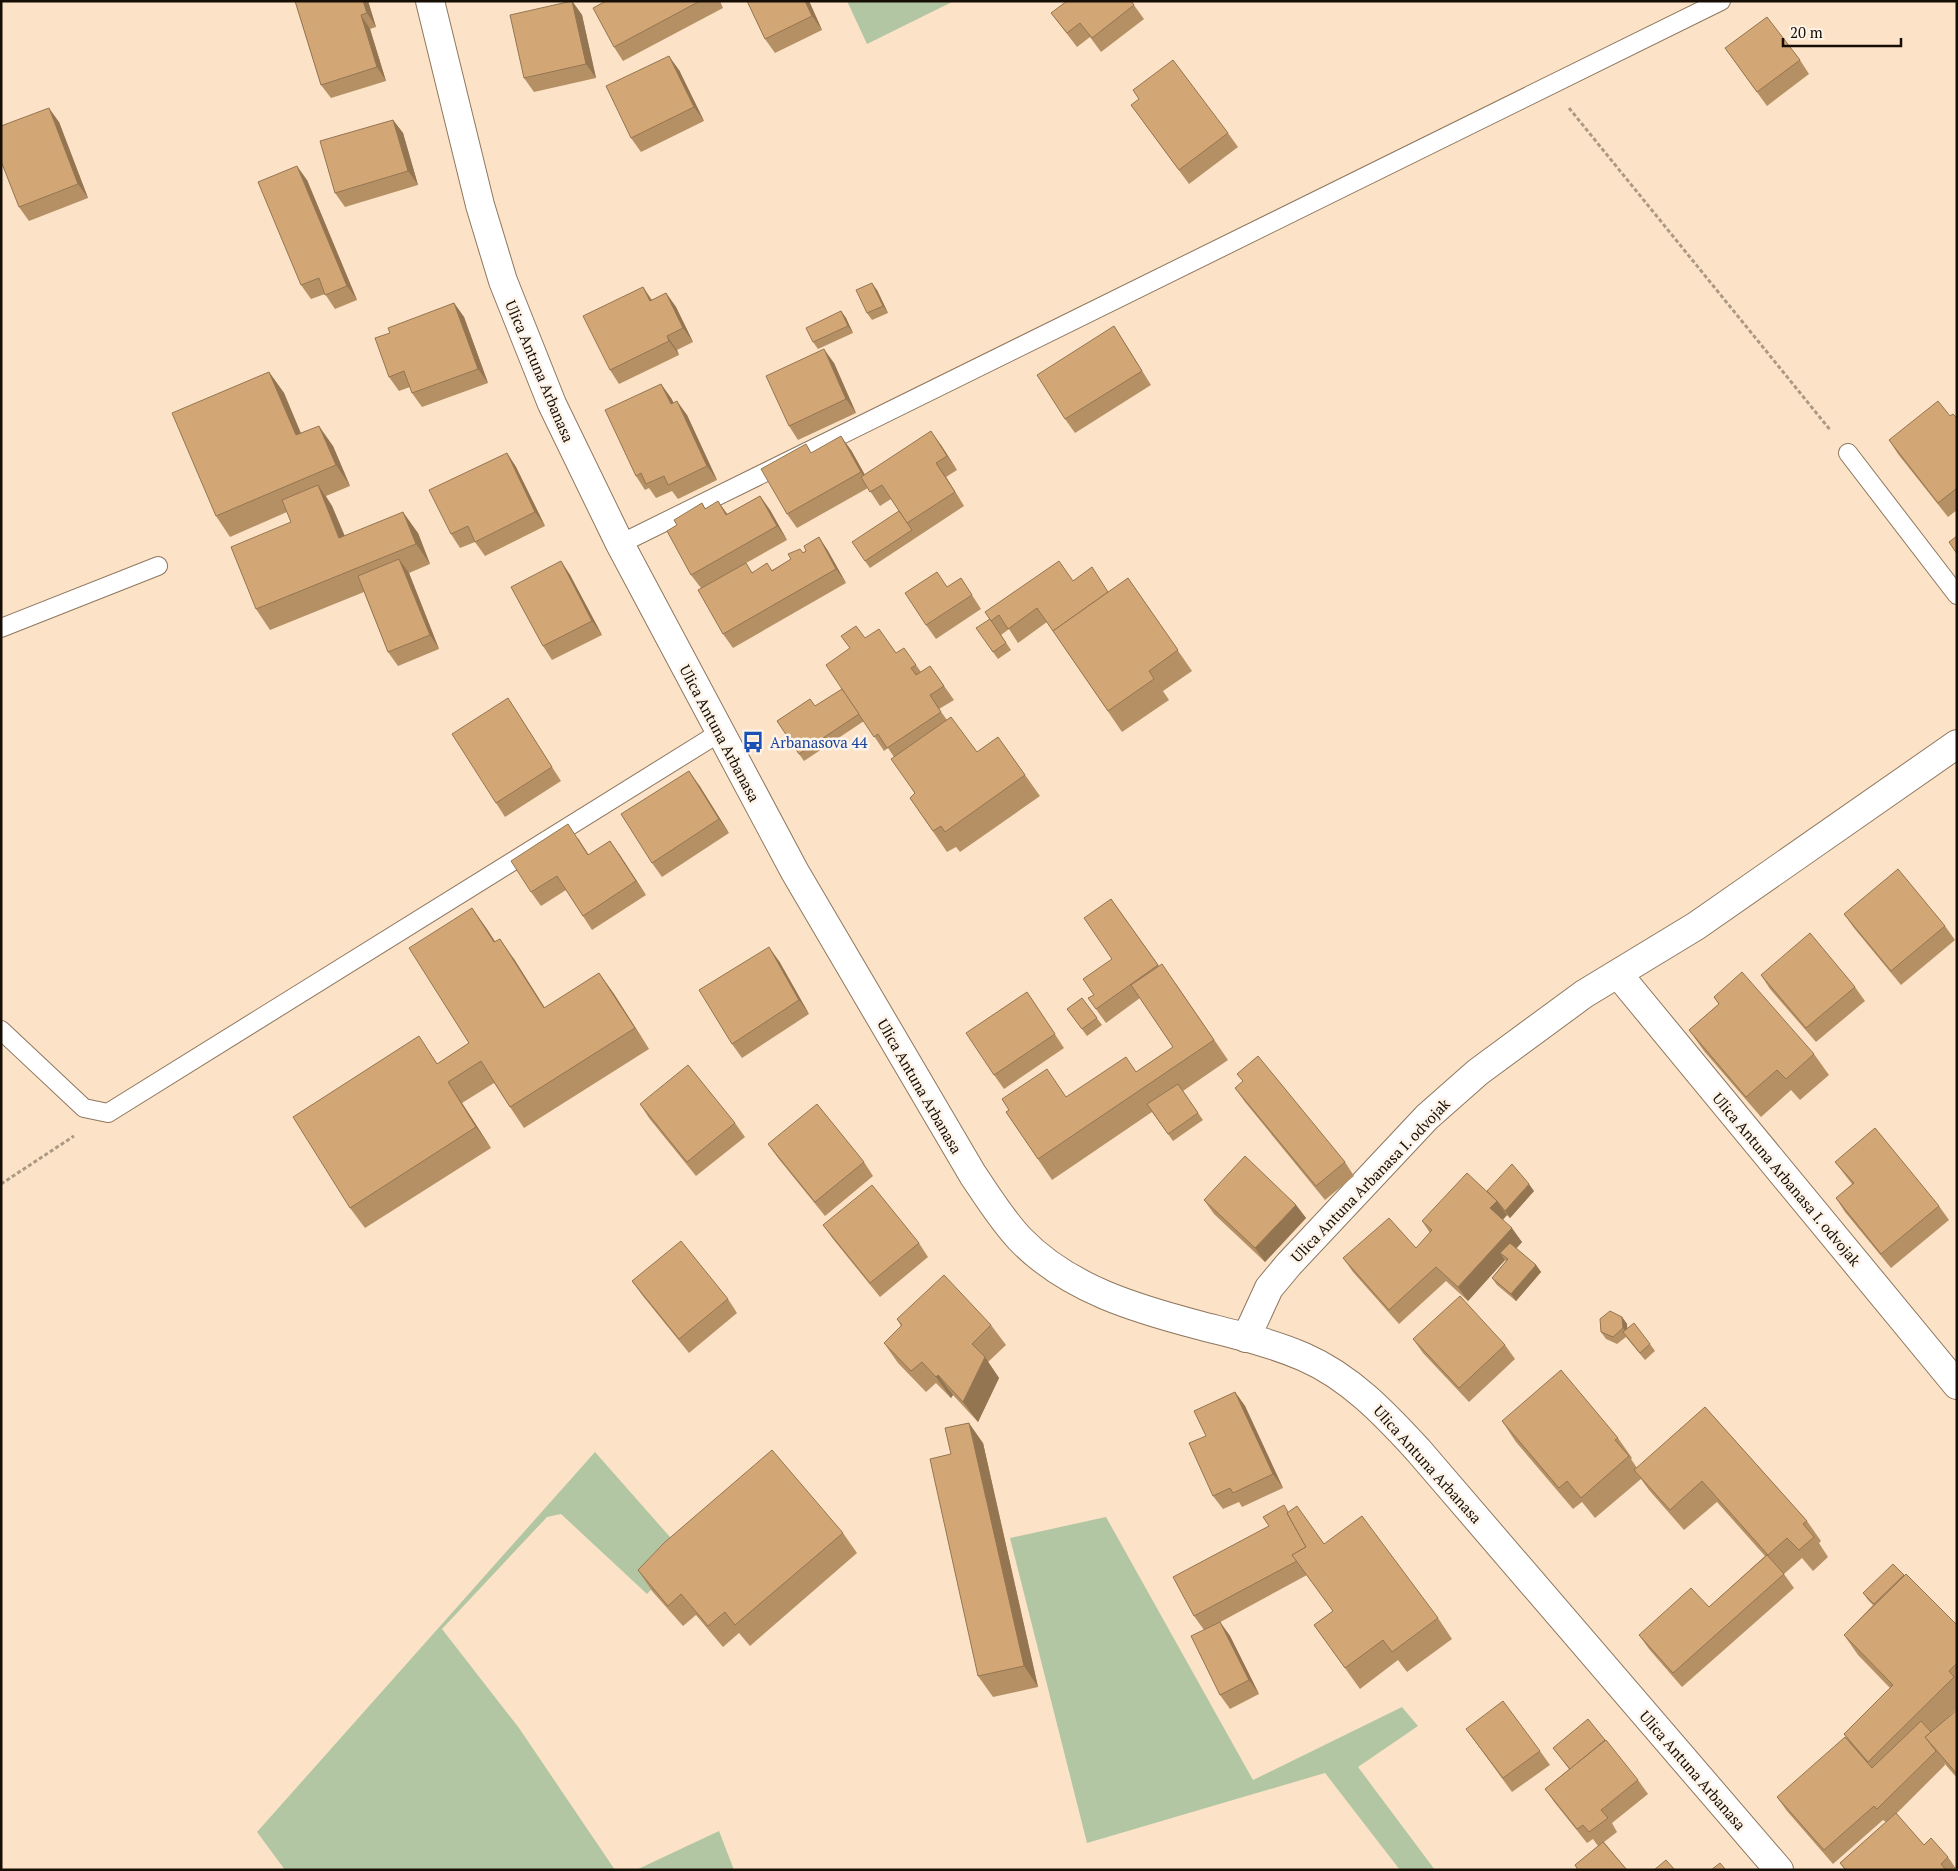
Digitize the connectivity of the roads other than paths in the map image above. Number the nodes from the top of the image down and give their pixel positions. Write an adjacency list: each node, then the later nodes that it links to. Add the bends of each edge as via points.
1 (430, 1): 4 (main road, Ulica Antuna Arbanasa, via 480,205 503,281 552,404)
2 (1721, 1): 4 (lane)
3 (1848, 453): 6 (lane)
4 (620, 544): 8 (main road, Ulica Antuna Arbanasa)
5 (158, 566): 7 (lane)
6 (1957, 595)
7 (1, 628)
8 (719, 733): 11 (lane, via 108,1114 84,1108); 12 (main road, Ulica Antuna Arbanasa, via 795,872 972,1175 1014,1233 1054,1268 1109,1297)
9 (1957, 744): 10 (main road, Ulica Antuna Arbanasa I. odvojak, via 1696,926)
10 (1618, 974): 12 (main road, Ulica Antuna Arbanasa I. odvojak, via 1528,1034 1427,1117 1326,1221 1269,1288); 13 (main road, Ulica Antuna Arbanasa I. odvojak)
11 (1, 1030)
12 (1246, 1338): 14 (main road, Ulica Antuna Arbanasa, via 1284,1349 1325,1367 1392,1422)
13 (1957, 1385)
14 (1779, 1870)

